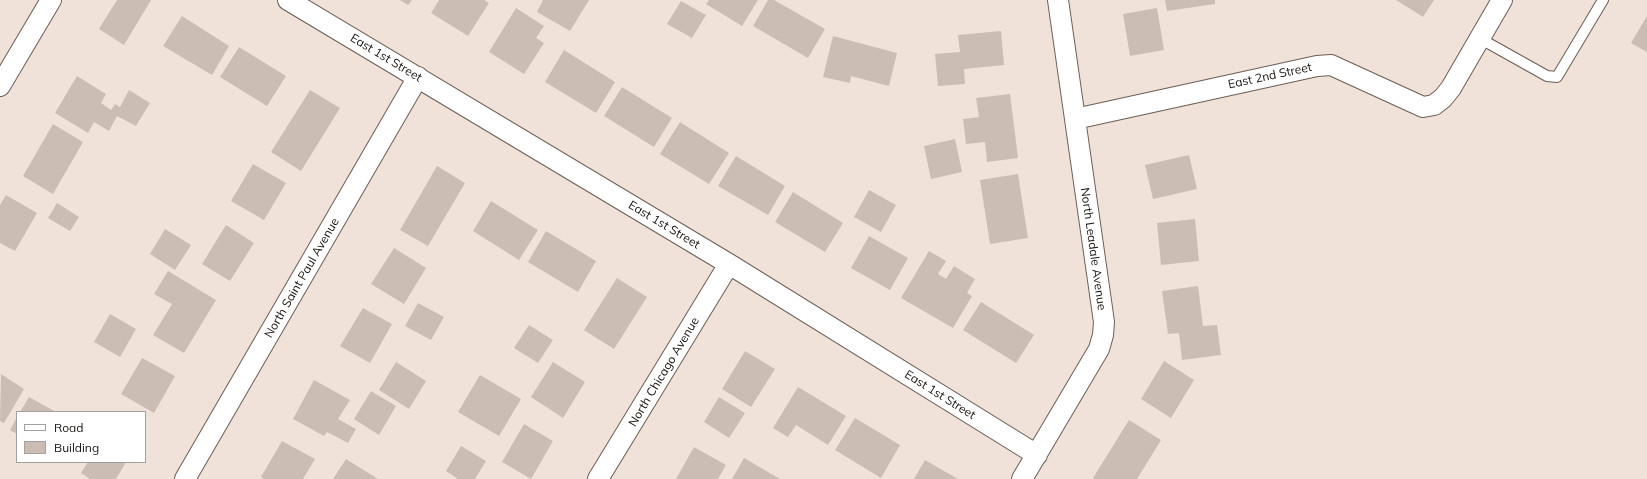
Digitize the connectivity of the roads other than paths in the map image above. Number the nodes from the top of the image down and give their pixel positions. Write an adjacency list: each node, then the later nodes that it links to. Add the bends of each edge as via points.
1 (51, 0): 8 (street)
2 (288, 0): 7 (street, East 1st Street)
3 (1058, 0): 9 (street, North Leadale Avenue)
4 (1502, 0): 6 (street, East 2nd Street)
5 (1603, 0): 6 (lane, via 1557,77 1547,76)
6 (1479, 38): 9 (street, East 2nd Street, via 1451,88 1434,105 1423,108 1332,65 1317,66)
7 (418, 77): 10 (street, East 1st Street); 12 (street, North Saint Paul Avenue)
8 (0, 86)
9 (1075, 119): 11 (street, North Leadale Avenue, via 1104,322 1103,335 1099,349)
10 (730, 264): 11 (street, East 1st Street); 13 (street, North Chicago Avenue)
11 (1037, 455): 14 (street, North Leadale Avenue)
12 (185, 479)
13 (598, 479)
14 (1022, 479)

